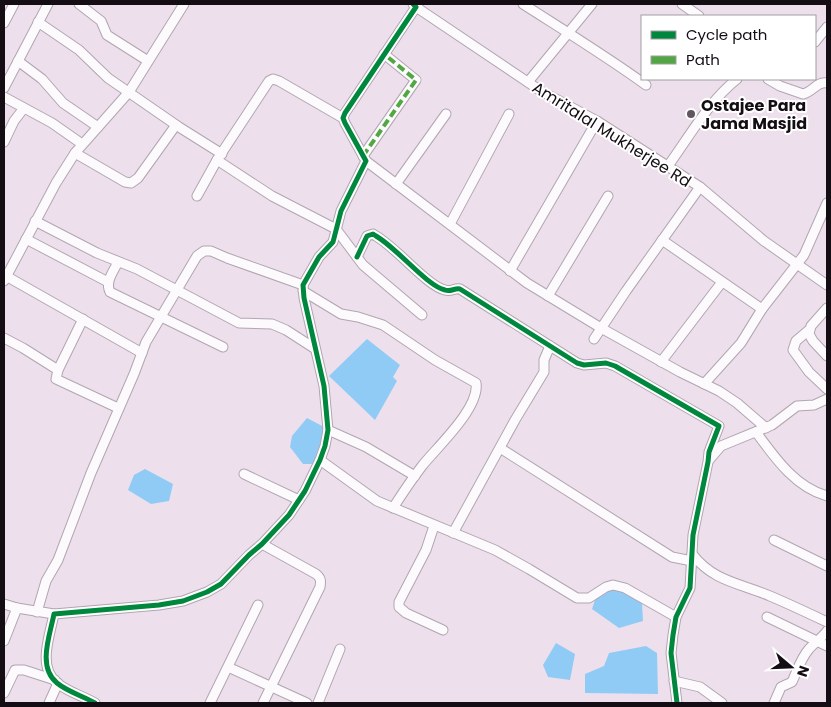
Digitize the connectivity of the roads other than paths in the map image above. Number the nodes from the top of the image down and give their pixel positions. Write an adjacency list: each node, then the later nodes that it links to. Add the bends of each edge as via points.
1 (14, 4): 11 (street)
2 (48, 4): 10 (street)
3 (79, 4): 17 (street, via 102,23 107,35)
4 (184, 4): 17 (street)
5 (524, 4): 13 (street)
6 (592, 4): 13 (street)
7 (682, 4): 9 (street)
8 (416, 5): 15 (street); 20 (street, Amritalal Mukherjee Rd)
9 (698, 15)
10 (38, 22): 16 (street); 24 (street, via 79,50 108,78)
11 (4, 23)
12 (827, 27): 14 (street)
13 (568, 34): 20 (street); 22 (street, via 582,40)
14 (816, 41)
15 (384, 54): 29 (street); 37 (street, via 416,80)
16 (18, 61): 23 (street); 32 (street, via 42,79 63,104)
17 (148, 61): 24 (street)
18 (736, 80): 38 (street, via 715,101)
19 (774, 80): 21 (street, via 803,94 820,83)
20 (528, 82): 30 (street, Amritalal Mukherjee Rd)
21 (827, 83)
22 (646, 85)
23 (4, 88)
24 (129, 92): 31 (street); 32 (street)
25 (4, 98): 26 (street)
26 (24, 108): 33 (street); 34 (street)
27 (446, 114): 39 (street)
28 (509, 114): 45 (street)
29 (344, 118): 36 (street, via 273,79 264,86); 37 (street)
30 (597, 121): 38 (street, Amritalal Mukherjee Rd); 52 (street)
31 (176, 125): 35 (street, via 131,183); 36 (street)
32 (98, 127): 34 (street)
33 (4, 142)
34 (82, 144): 35 (street)
35 (75, 153): 44 (street)
36 (219, 157): 41 (street); 46 (street, via 272,196)
37 (364, 159): 39 (street); 46 (street)
38 (668, 166): 40 (street, Amritalal Mukherjee Rd)
39 (396, 184): 45 (street)
40 (700, 188): 48 (street); 51 (street, Amritalal Mukherjee Rd, via 764,241)
41 (197, 196)
42 (608, 196): 59 (street)
43 (827, 203): 51 (street)
44 (35, 222): 47 (street); 50 (street)
45 (450, 224): 52 (street)
46 (336, 229): 49 (street); 57 (street, via 332,245 319,257)
47 (26, 238): 53 (street); 54 (street)
48 (662, 240): 55 (street); 65 (street)
49 (357, 256): 62 (street, via 377,278); 69 (street, via 367,236 373,234 394,248 434,285 447,291 464,290)
50 (118, 262): 54 (street); 58 (street)
51 (797, 263): 56 (street, Amritalal Mukherjee Rd); 61 (street)
52 (510, 271): 59 (street)
53 (5, 278): 64 (street)
54 (108, 282): 63 (street, via 110,292 116,296)
55 (722, 282): 61 (street); 74 (street)
56 (827, 285)
57 (303, 288): 58 (street, via 204,250); 71 (street); 87 (street, via 340,314 383,325 476,383 477,390 469,408)
58 (176, 289): 63 (street); 71 (street, via 239,323 279,326)
59 (548, 296): 65 (street)
60 (827, 308): 66 (street)
61 (762, 309): 76 (street, via 741,343)
62 (422, 315)
63 (161, 317): 70 (street); 72 (street)
64 (83, 319): 72 (street); 75 (street)
65 (601, 328): 68 (street); 74 (street)
66 (810, 330): 73 (street, via 810,337); 77 (street, via 796,341 793,350)
67 (4, 338): 75 (street)
68 (594, 339)
69 (550, 346): 83 (street, via 545,356 544,372); 85 (street, via 584,365 600,362 615,366 718,426)
70 (223, 347)
71 (314, 348): 81 (street, via 324,386)
72 (142, 353): 79 (street)
73 (827, 356)
74 (661, 362): 76 (street)
75 (58, 370): 79 (street, via 56,379 60,382)
76 (704, 384): 80 (street, via 736,403)
77 (827, 389)
78 (827, 399): 80 (street, via 820,404 797,406)
79 (118, 408): 100 (street, via 60,554 46,580)
80 (766, 428): 82 (street)
81 (328, 430): 84 (street); 87 (street, via 366,447)
82 (756, 432): 85 (street, via 721,446); 88 (street, via 799,483)
83 (500, 448): 92 (street); 95 (street, via 665,553 676,559)
84 (320, 460): 89 (street); 90 (street)
85 (708, 462): 95 (street, via 693,535)
86 (244, 474): 89 (street)
87 (415, 476): 90 (street)
88 (827, 496)
89 (299, 500): 94 (street)
90 (393, 508): 91 (street)
91 (434, 526): 92 (street); 105 (street, via 399,607)
92 (453, 533): 102 (street, via 495,550 577,598 589,598 613,585 625,588)
93 (774, 540): 96 (street)
94 (262, 544): 101 (street, via 221,584 183,601); 114 (street, via 316,574 321,582)
95 (692, 558): 102 (street, via 688,594); 104 (street, via 716,576 769,595)
96 (827, 566)
97 (4, 604): 99 (street)
98 (258, 604): 111 (street)
99 (17, 608): 100 (street); 107 (street)
100 (37, 612): 101 (street)
101 (54, 614): 113 (street, via 46,662 48,673)
102 (676, 617): 112 (street, via 671,653)
103 (767, 617): 108 (street)
104 (827, 622)
105 (443, 630)
106 (827, 631): 108 (street)
107 (4, 641)
108 (818, 642): 109 (street); 124 (street, via 809,649 792,682 782,687)
109 (827, 646)
110 (340, 649): 121 (street)
111 (228, 668): 114 (street); 118 (street)
112 (674, 681): 122 (street); 123 (street, via 700,687)
113 (56, 682): 115 (street, via 24,670 15,670); 116 (street); 117 (street)
114 (271, 688): 119 (street); 120 (street)
115 (4, 693)
116 (49, 703)
117 (95, 703)
118 (210, 703)
119 (263, 703)
120 (307, 703)
121 (318, 703)
122 (677, 703)
123 (722, 703)
124 (774, 703)

